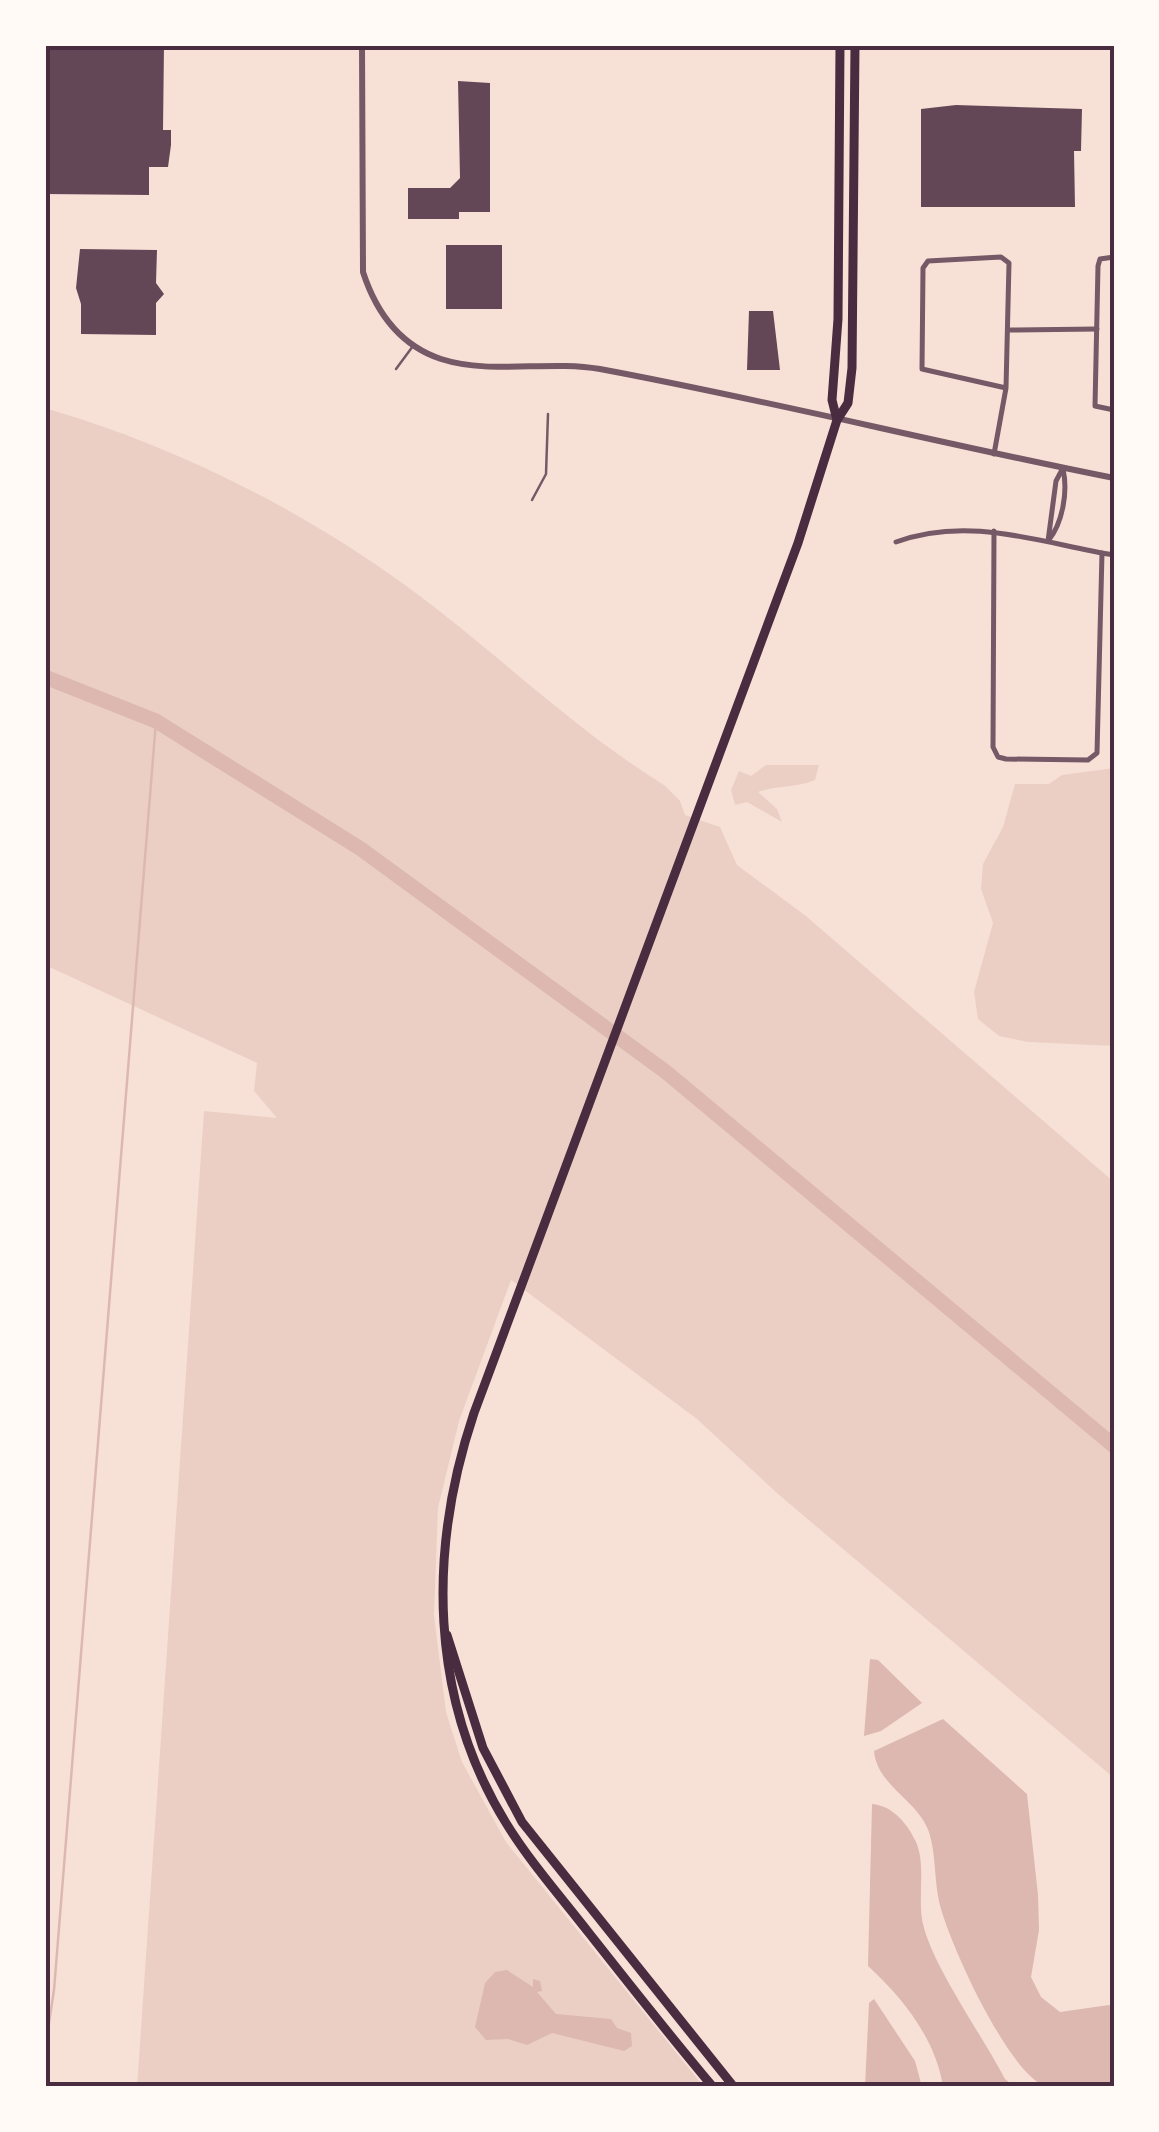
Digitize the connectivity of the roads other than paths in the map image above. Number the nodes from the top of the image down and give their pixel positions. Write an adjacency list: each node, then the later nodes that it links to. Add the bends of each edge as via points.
1 (362, 45): 9 (street, via 363,272 384,316)
2 (840, 45): 4 (main road)
3 (855, 45): 5 (main road)
4 (840, 91): 5 (main road); 14 (main road, via 832,400)
5 (855, 91): 14 (main road, via 852,368 848,402)
6 (1114, 257): 7 (street, via 1100,258)
7 (1097, 329): 8 (street); 12 (street, via 1095,406)
8 (1009, 330): 11 (street); 11 (street, via 1009,263 928,261 922,369)
9 (414, 345): 10 (lane); 14 (street, via 460,364 589,367)
10 (396, 369)
11 (1006, 388): 15 (street)
12 (1114, 410)
13 (548, 414): 18 (lane, via 546,474)
14 (837, 420): 15 (street); 24 (main road, via 452,1483 443,1566)
15 (994, 454): 16 (street)
16 (1063, 468): 17 (street); 20 (street); 20 (street, via 1066,488 1057,531)
17 (1114, 478)
18 (532, 500)
19 (994, 531): 20 (street); 21 (street, via 923,532); 22 (street, via 998,757 1088,760 1097,753)
20 (1048, 541): 22 (street)
21 (896, 542)
22 (1102, 554): 23 (street)
23 (1114, 556)
24 (447, 1635): 25 (main road, via 444,1655 461,1726 504,1820); 26 (main road, via 483,1748 522,1822)
25 (713, 2087)
26 (734, 2087)

